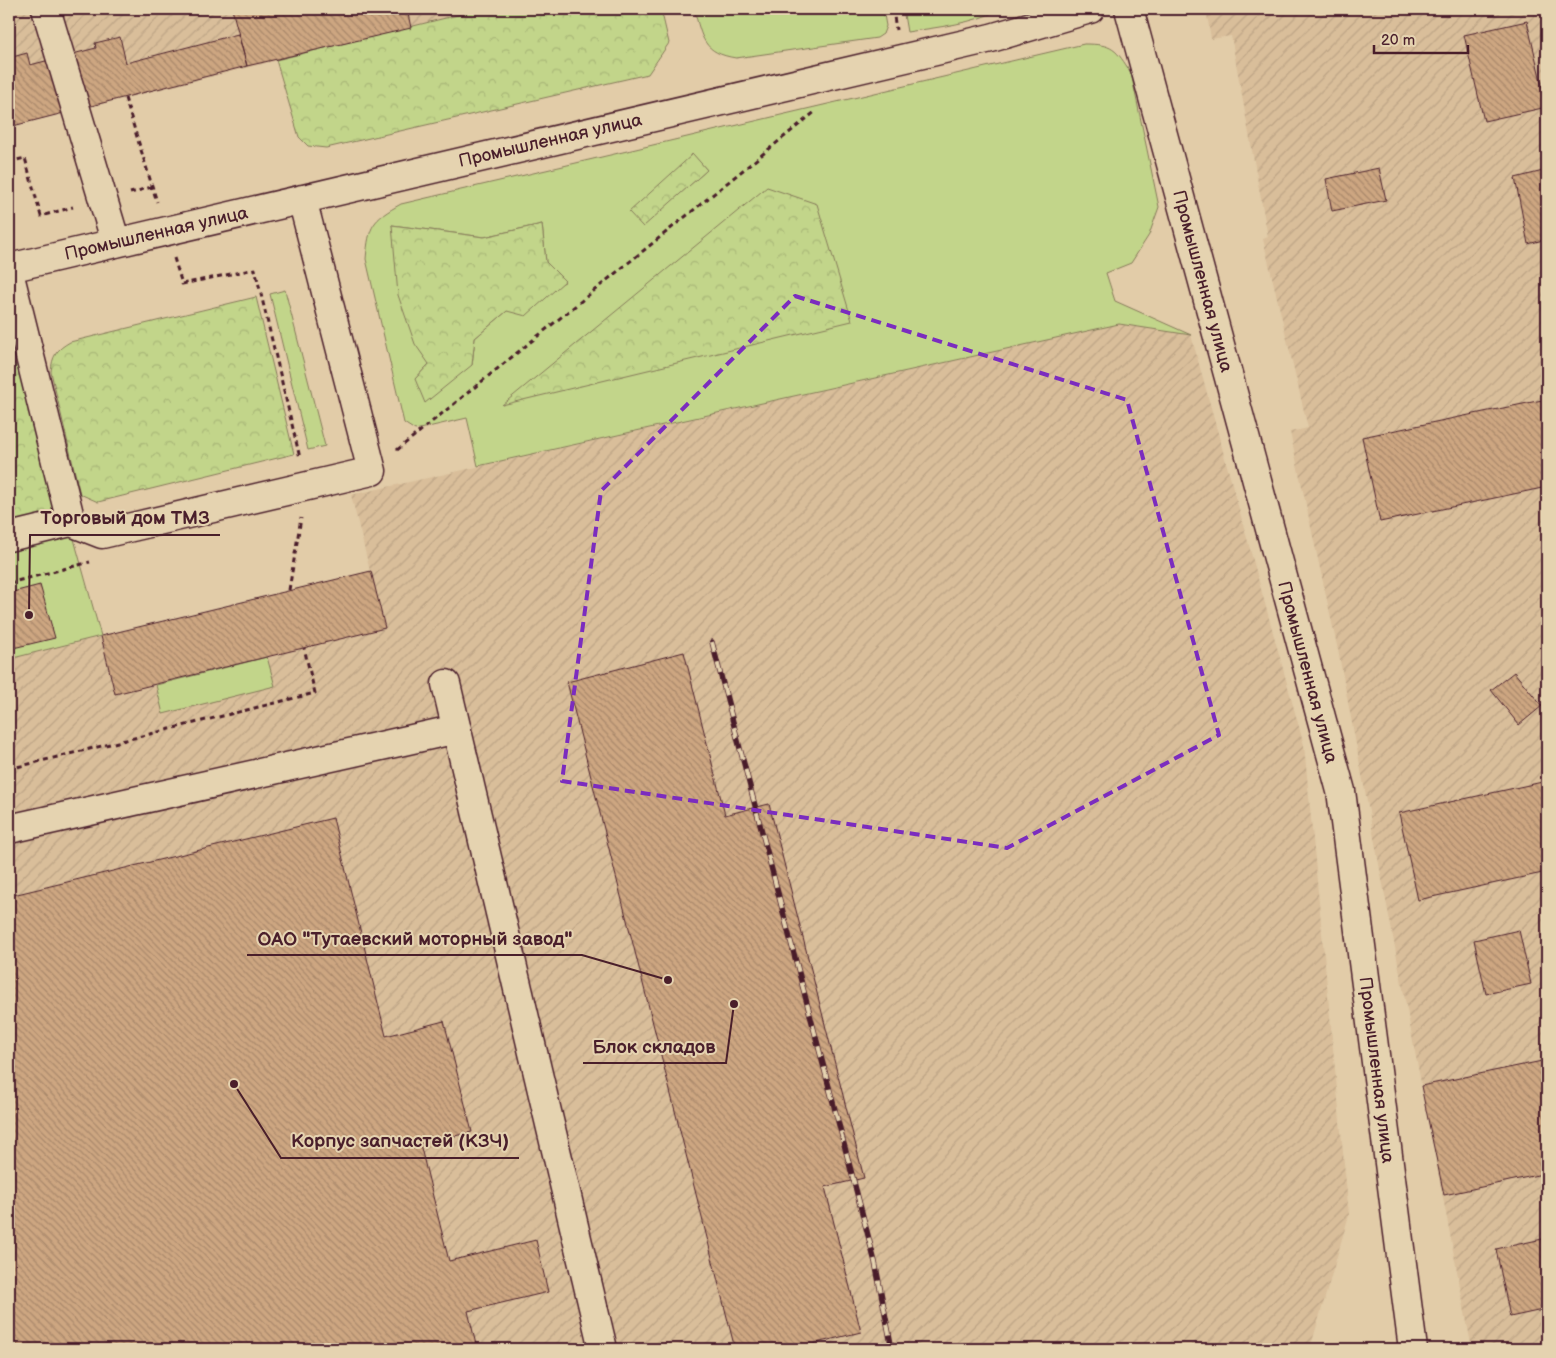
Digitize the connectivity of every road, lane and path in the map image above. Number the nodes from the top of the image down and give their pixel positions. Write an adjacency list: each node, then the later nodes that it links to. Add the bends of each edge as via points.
1 (46, 9): 10 (street)
2 (893, 9): 5 (path, via 897,34)
3 (1090, 9): 5 (street, Промышленная улица, via 991,38)
4 (1129, 9): 24 (street, Промышленная улица, via 1341,791)
5 (875, 63): 8 (street, Промышленная улица)
6 (125, 98): 9 (path)
7 (821, 107): 13 (path)
8 (302, 199): 9 (street, Промышленная улица); 13 (street)
9 (165, 231): 10 (street, Промышленная улица); 14 (path, via 182,284 255,269)
10 (116, 243): 11 (street, Промышленная улица)
11 (9, 268)
12 (9, 272): 15 (street)
13 (372, 471): 14 (street)
14 (306, 486): 15 (street, via 102,534); 17 (path)
15 (71, 522): 16 (street)
16 (9, 537)
17 (289, 590)
18 (304, 648): 21 (path, via 315,693)
19 (446, 684): 20 (street)
20 (456, 729): 22 (street); 23 (street)
21 (9, 769)
22 (9, 829)
23 (603, 1349)
24 (1413, 1349)

